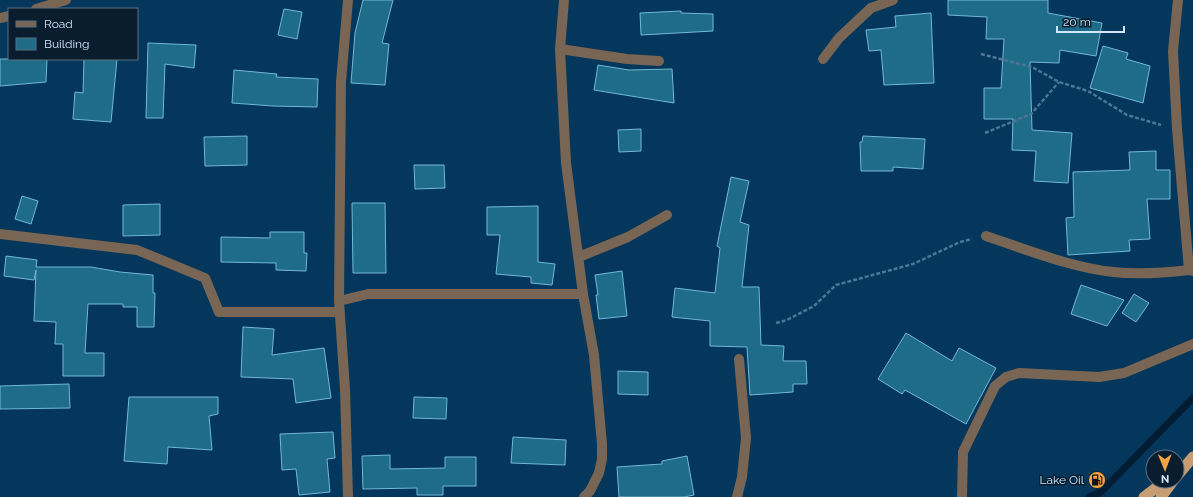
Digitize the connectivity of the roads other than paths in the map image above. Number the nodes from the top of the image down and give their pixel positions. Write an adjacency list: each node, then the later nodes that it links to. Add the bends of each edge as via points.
1 (66, 0): 6 (street)
2 (348, 0): 16 (street, via 341,82)
3 (564, 0): 7 (street)
4 (893, 0): 8 (street, via 871,8 839,38)
5 (1178, 0): 14 (street, via 1173,51 1177,128)
6 (39, 8)
7 (560, 49): 9 (street); 13 (street, via 566,162)
8 (823, 59)
9 (659, 61)
10 (667, 215): 13 (street, via 628,237)
11 (0, 234): 17 (street, via 137,250 205,278 219,312)
12 (986, 236): 14 (street, via 1065,261 1111,272 1145,274)
13 (579, 257): 15 (street)
14 (1191, 271)
15 (583, 294): 16 (street, via 368,294); 24 (street, via 594,355 602,444 599,473)
16 (339, 301): 17 (street)
17 (340, 312): 23 (street)
18 (1193, 344): 26 (street, via 1124,373 1099,377 1019,373 1006,377 995,386 963,452)
19 (739, 358): 25 (street, via 746,438)
20 (1193, 457): 21 (highway)
21 (1185, 465)
22 (1154, 489): 27 (highway)
23 (348, 497)
24 (584, 497)
25 (737, 497)
26 (962, 497)
27 (1144, 497)

